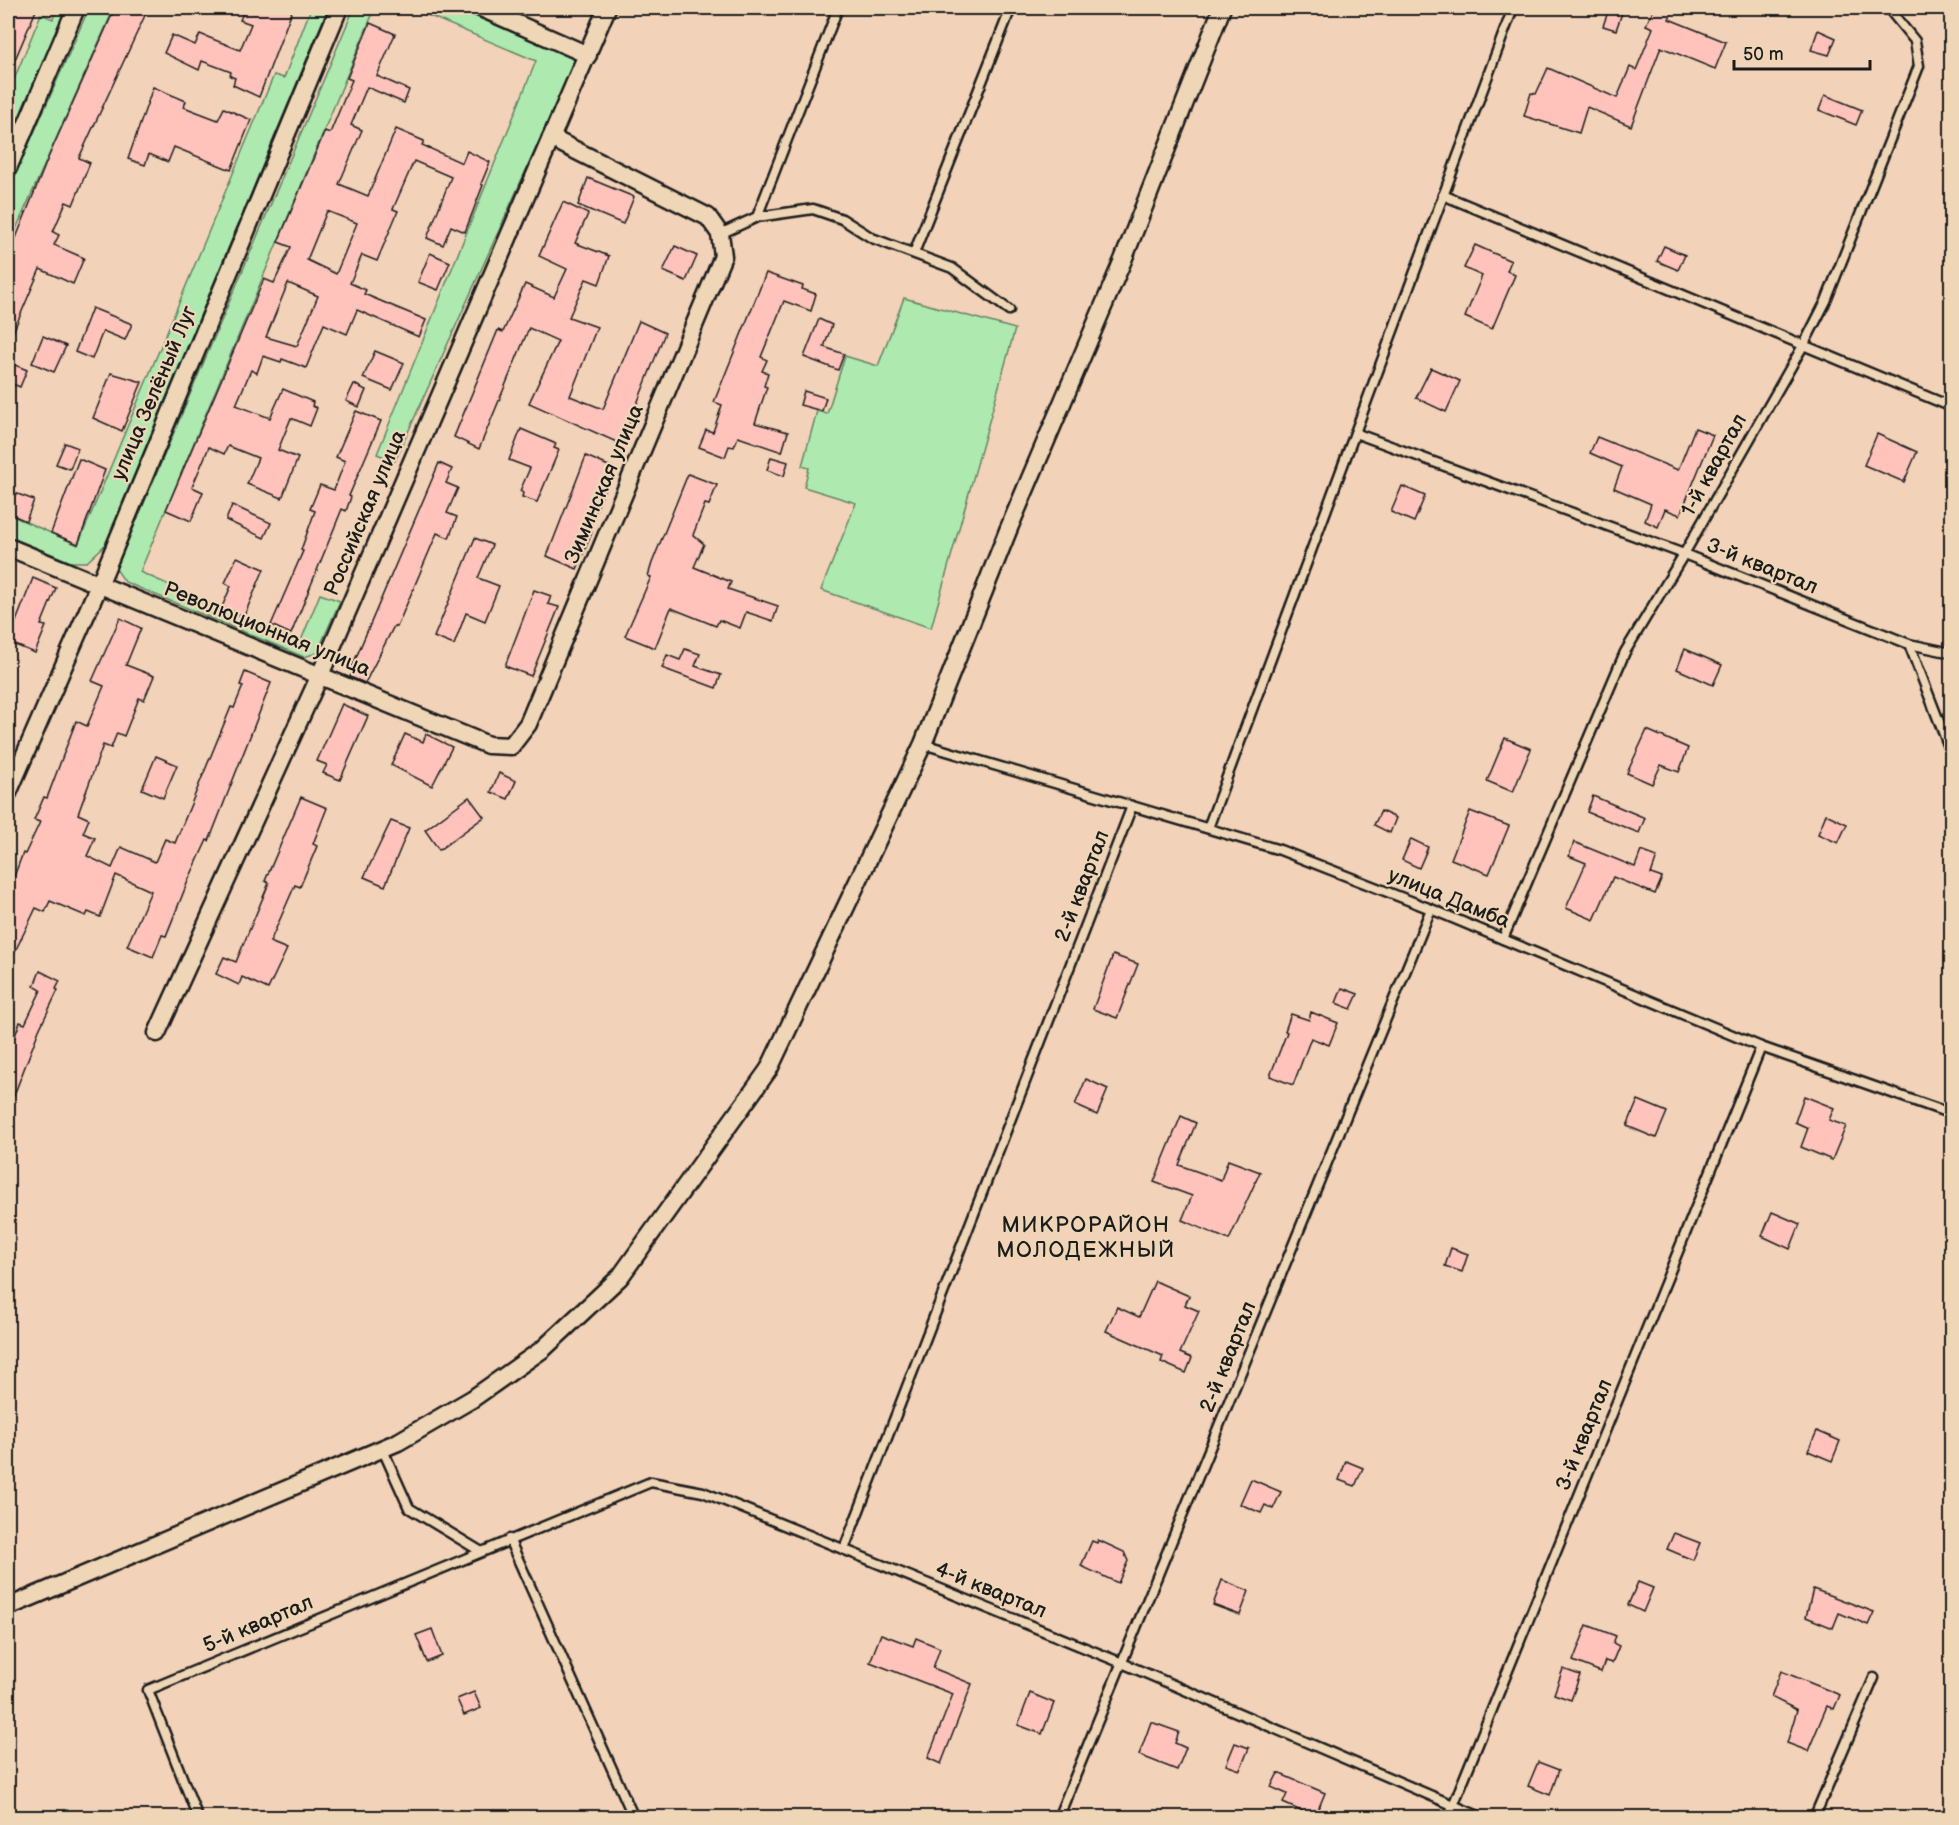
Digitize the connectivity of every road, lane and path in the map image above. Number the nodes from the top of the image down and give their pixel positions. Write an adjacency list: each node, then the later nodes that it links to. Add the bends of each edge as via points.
1 (76, 8): 12 (street)
2 (339, 8): 23 (street, улица Зелёный Луг)
3 (481, 8): 10 (street)
4 (607, 8): 10 (street, Российская улица)
5 (838, 8): 14 (lane)
6 (1011, 8): 16 (lane)
7 (1222, 8): 27 (street, via 1123,260 1009,528)
8 (1512, 8): 13 (lane)
9 (1888, 8): 18 (lane, 1-й квартал, via 1915,41 1919,66 1826,301)
10 (588, 55): 11 (street, Российская улица)
11 (551, 138): 15 (street, via 708,217); 26 (street, Российская улица)
12 (8, 168)
13 (1443, 195): 18 (lane); 20 (lane)
14 (757, 217): 15 (lane); 16 (lane, via 813,209 842,219 872,238)
15 (720, 234): 28 (street, Зиминская улица, via 723,256 528,724)
16 (914, 253): 17 (lane, via 952,268)
17 (1009, 310)
18 (1804, 344): 19 (lane); 22 (lane, 1-й квартал)
19 (1952, 406)
20 (1354, 433): 22 (lane, 3-й квартал); 32 (lane)
21 (8, 547): 23 (street, Революционная улица)
22 (1684, 554): 24 (lane, 3-й квартал); 34 (lane, 1-й квартал, via 1625,651)
23 (99, 585): 26 (street, Революционная улица); 30 (street, улица Зелёный Луг)
24 (1909, 644): 25 (lane, 3-й квартал); 29 (lane)
25 (1952, 653)
26 (320, 675): 28 (street, Революционная улица, via 488,745); 35 (street, Российская улица)
27 (923, 744): 31 (lane, улица Дамба); 38 (street, via 769,1069 620,1277 543,1349 472,1399)
28 (511, 746)
29 (1952, 755)
30 (8, 793)
31 (1132, 806): 32 (lane, улица Дамба); 40 (lane, 2-й квартал)
32 (1208, 828): 33 (lane, улица Дамба, via 1280,850)
33 (1431, 909): 34 (lane, улица Дамба); 43 (lane, 2-й квартал)
34 (1503, 939): 36 (lane, улица Дамба)
35 (157, 1033)
36 (1761, 1047): 37 (lane, улица Дамба); 45 (lane, 3-й квартал)
37 (1952, 1114)
38 (382, 1449): 41 (lane, via 409,1508); 42 (street)
39 (509, 1539): 40 (lane, 4-й квартал, via 651,1482 703,1492); 41 (lane, 5-й квартал); 47 (lane)
40 (844, 1549): 43 (lane, 4-й квартал)
41 (480, 1551): 46 (lane, 5-й квартал, via 148,1690)
42 (8, 1607)
43 (1122, 1663): 45 (lane, 4-й квартал); 48 (lane, 2-й квартал)
44 (1874, 1678): 51 (lane)
45 (1452, 1805): 49 (lane, 3-й квартал); 50 (lane)
46 (198, 1818)
47 (634, 1818)
48 (1058, 1818)
49 (1448, 1818)
50 (1483, 1818)
51 (1814, 1818)

